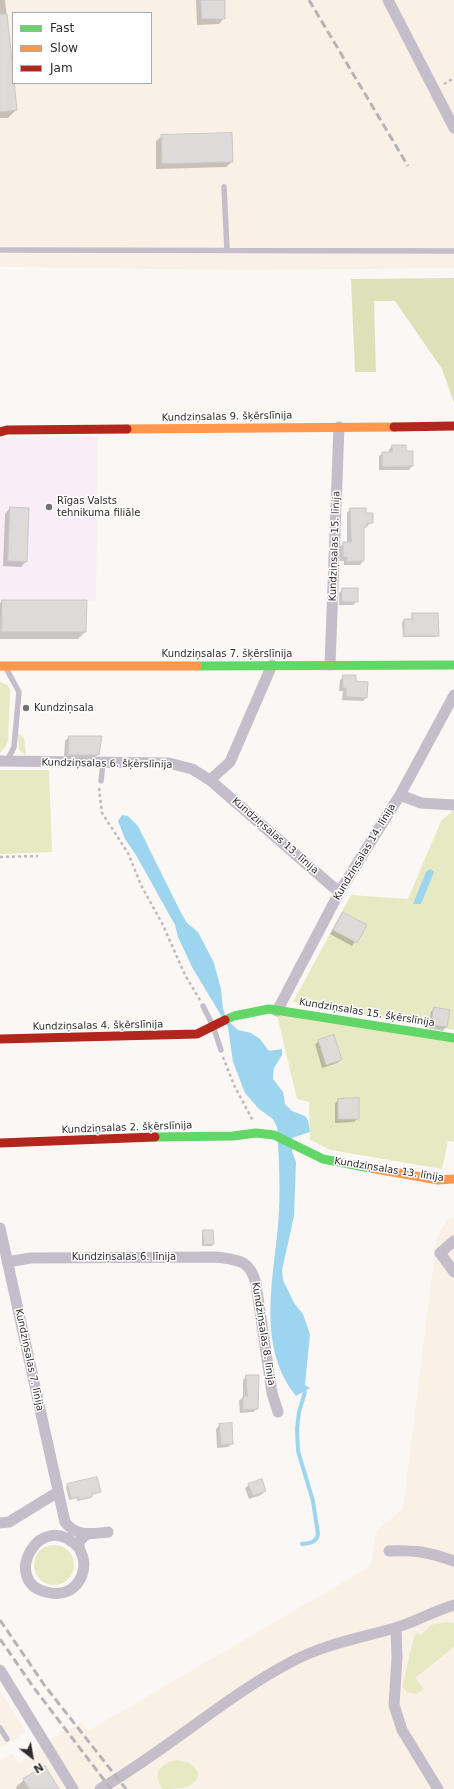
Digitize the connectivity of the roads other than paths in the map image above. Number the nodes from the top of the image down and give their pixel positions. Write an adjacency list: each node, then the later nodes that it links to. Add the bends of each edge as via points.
1 (388, 0): 2 (street)
2 (454, 128)
3 (224, 187): 5 (lane)
4 (0, 250): 5 (lane)
5 (227, 250): 6 (lane)
6 (454, 250)
7 (454, 426): 8 (street, Kundziņsalas 9. šķērslīnija)
8 (339, 427): 9 (street, Kundziņsalas 9. šķērslīnija); 11 (street, Kundziņsalas 15. līnija)
9 (0, 432)
10 (272, 665): 11 (street, Kundziņsalas 7. šķērslīnija); 13 (street, Kundziņsalas 7. šķērslīnija); 17 (street, via 230,762)
11 (330, 665): 12 (street, Kundziņsalas 7. šķērslīnija)
12 (454, 665)
13 (2, 666): 15 (lane, via 19,692 14,747)
14 (454, 695): 19 (street, Kundziņsalas 14. līnija)
15 (3, 762): 16 (street, Kundziņsalas 6. šķērslīnija)
16 (103, 762): 17 (street, Kundziņsalas 6. šķērslīnija, via 169,763 192,768); 18 (lane)
17 (210, 780): 21 (street, Kundziņsalas 13. līnija)
18 (101, 781)
19 (400, 795): 20 (street, via 421,803); 21 (street, Kundziņsalas 14. līnija)
20 (454, 805)
21 (340, 891): 23 (street, Kundziņsalas 14. līnija)
22 (203, 1006): 24 (lane)
23 (277, 1011): 24 (street, Kundziņsalas 15. šķērslīnija, via 269,1009 234,1016); 26 (street, Kundziņsalas 15. šķērslīnija)
24 (215, 1025): 25 (street, Kundziņsalas 15. šķērslīnija); 28 (lane)
25 (197, 1034): 27 (street, Kundziņsalas 4. šķērslīnija)
26 (454, 1038)
27 (0, 1039)
28 (221, 1050)
29 (0, 1143): 30 (street, Kundziņsalas 2. šķērslīnija, via 233,1136 256,1133 274,1135)
30 (293, 1143): 31 (street, Kundziņsalas 13. līnija, via 323,1159 438,1180)
31 (454, 1179)
32 (0, 1228): 35 (street, Kundziņsalas 7. līnija)
33 (454, 1241): 36 (street, via 440,1253)
34 (240, 1261): 35 (street, Kundziņsalas 6. līnija, via 216,1257 168,1257 31,1258); 37 (street, Kundziņsalas 8. līnija, via 254,1274 272,1393)
35 (8, 1262): 38 (street, Kundziņsalas 7. līnija)
36 (454, 1272)
37 (278, 1412)
38 (58, 1492): 39 (street, Kundziņsalas 7. līnija); 40 (street, via 9,1522)
39 (65, 1522): 42 (street, via 76,1533); 43 (street, via 65,1529)
40 (0, 1523)
41 (108, 1532): 42 (street)
42 (87, 1534): 44 (street, via 79,1543)
43 (60, 1536): 44 (street); 44 (street, via 41,1539 34,1545 26,1562 30,1580 43,1592 62,1593 77,1583 83,1571 83,1557)
44 (79, 1548)
45 (389, 1552): 46 (street, via 413,1550)
46 (454, 1561)
47 (454, 1605): 48 (street)
48 (396, 1628): 53 (street, via 314,1650 288,1664); 54 (street, via 394,1705 402,1730)
49 (0, 1670): 52 (street)
50 (0, 1728): 51 (lane)
51 (7, 1739)
52 (73, 1789)
53 (100, 1789)
54 (438, 1789)

